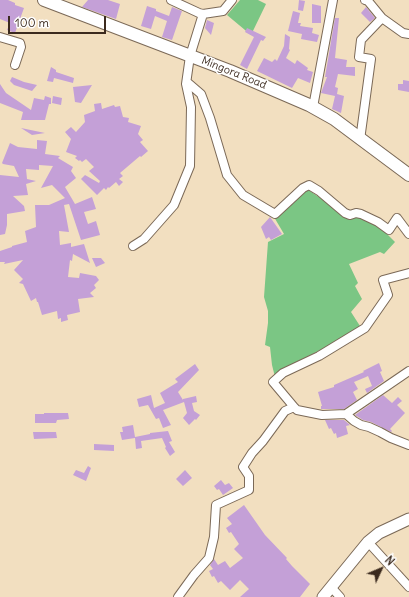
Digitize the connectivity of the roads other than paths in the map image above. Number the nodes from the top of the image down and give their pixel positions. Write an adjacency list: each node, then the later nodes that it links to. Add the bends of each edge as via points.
1 (44, 0): 10 (main road, Mingora Road)
2 (171, 0): 6 (street)
3 (232, 0): 6 (street, via 222,11)
4 (333, 0): 13 (street)
5 (366, 0): 7 (street)
6 (203, 14): 10 (street)
7 (382, 18): 8 (street, via 402,33); 14 (street, via 361,40 359,57 371,59)
8 (409, 34)
9 (0, 37): 11 (street, via 20,43)
10 (190, 56): 12 (street); 13 (main road, Mingora Road)
11 (16, 64)
12 (187, 82): 16 (street, via 201,94 227,175 244,195 276,214 309,185 345,213 350,215 356,212 389,230 397,218); 17 (street, via 191,107 190,166 174,205 144,239)
13 (313, 107): 14 (main road, Mingora Road, via 334,119)
14 (360, 140): 15 (main road, Mingora Road)
15 (409, 175)
16 (409, 234)
17 (133, 246)
18 (409, 273): 20 (street, via 384,280 388,295 364,328 319,356 283,373 273,382)
19 (409, 372): 21 (street)
20 (294, 407): 21 (street, via 297,410 322,415); 27 (street, via 285,411 243,467 249,476 249,490 216,505 214,537 209,558)
21 (346, 414): 22 (street, via 354,422)
22 (409, 445)
23 (409, 519): 24 (main road, via 379,533)
24 (368, 542): 25 (main road); 26 (street)
25 (331, 587): 28 (main road); 29 (street)
26 (409, 587)
27 (178, 597)
28 (323, 597)
29 (340, 597)

